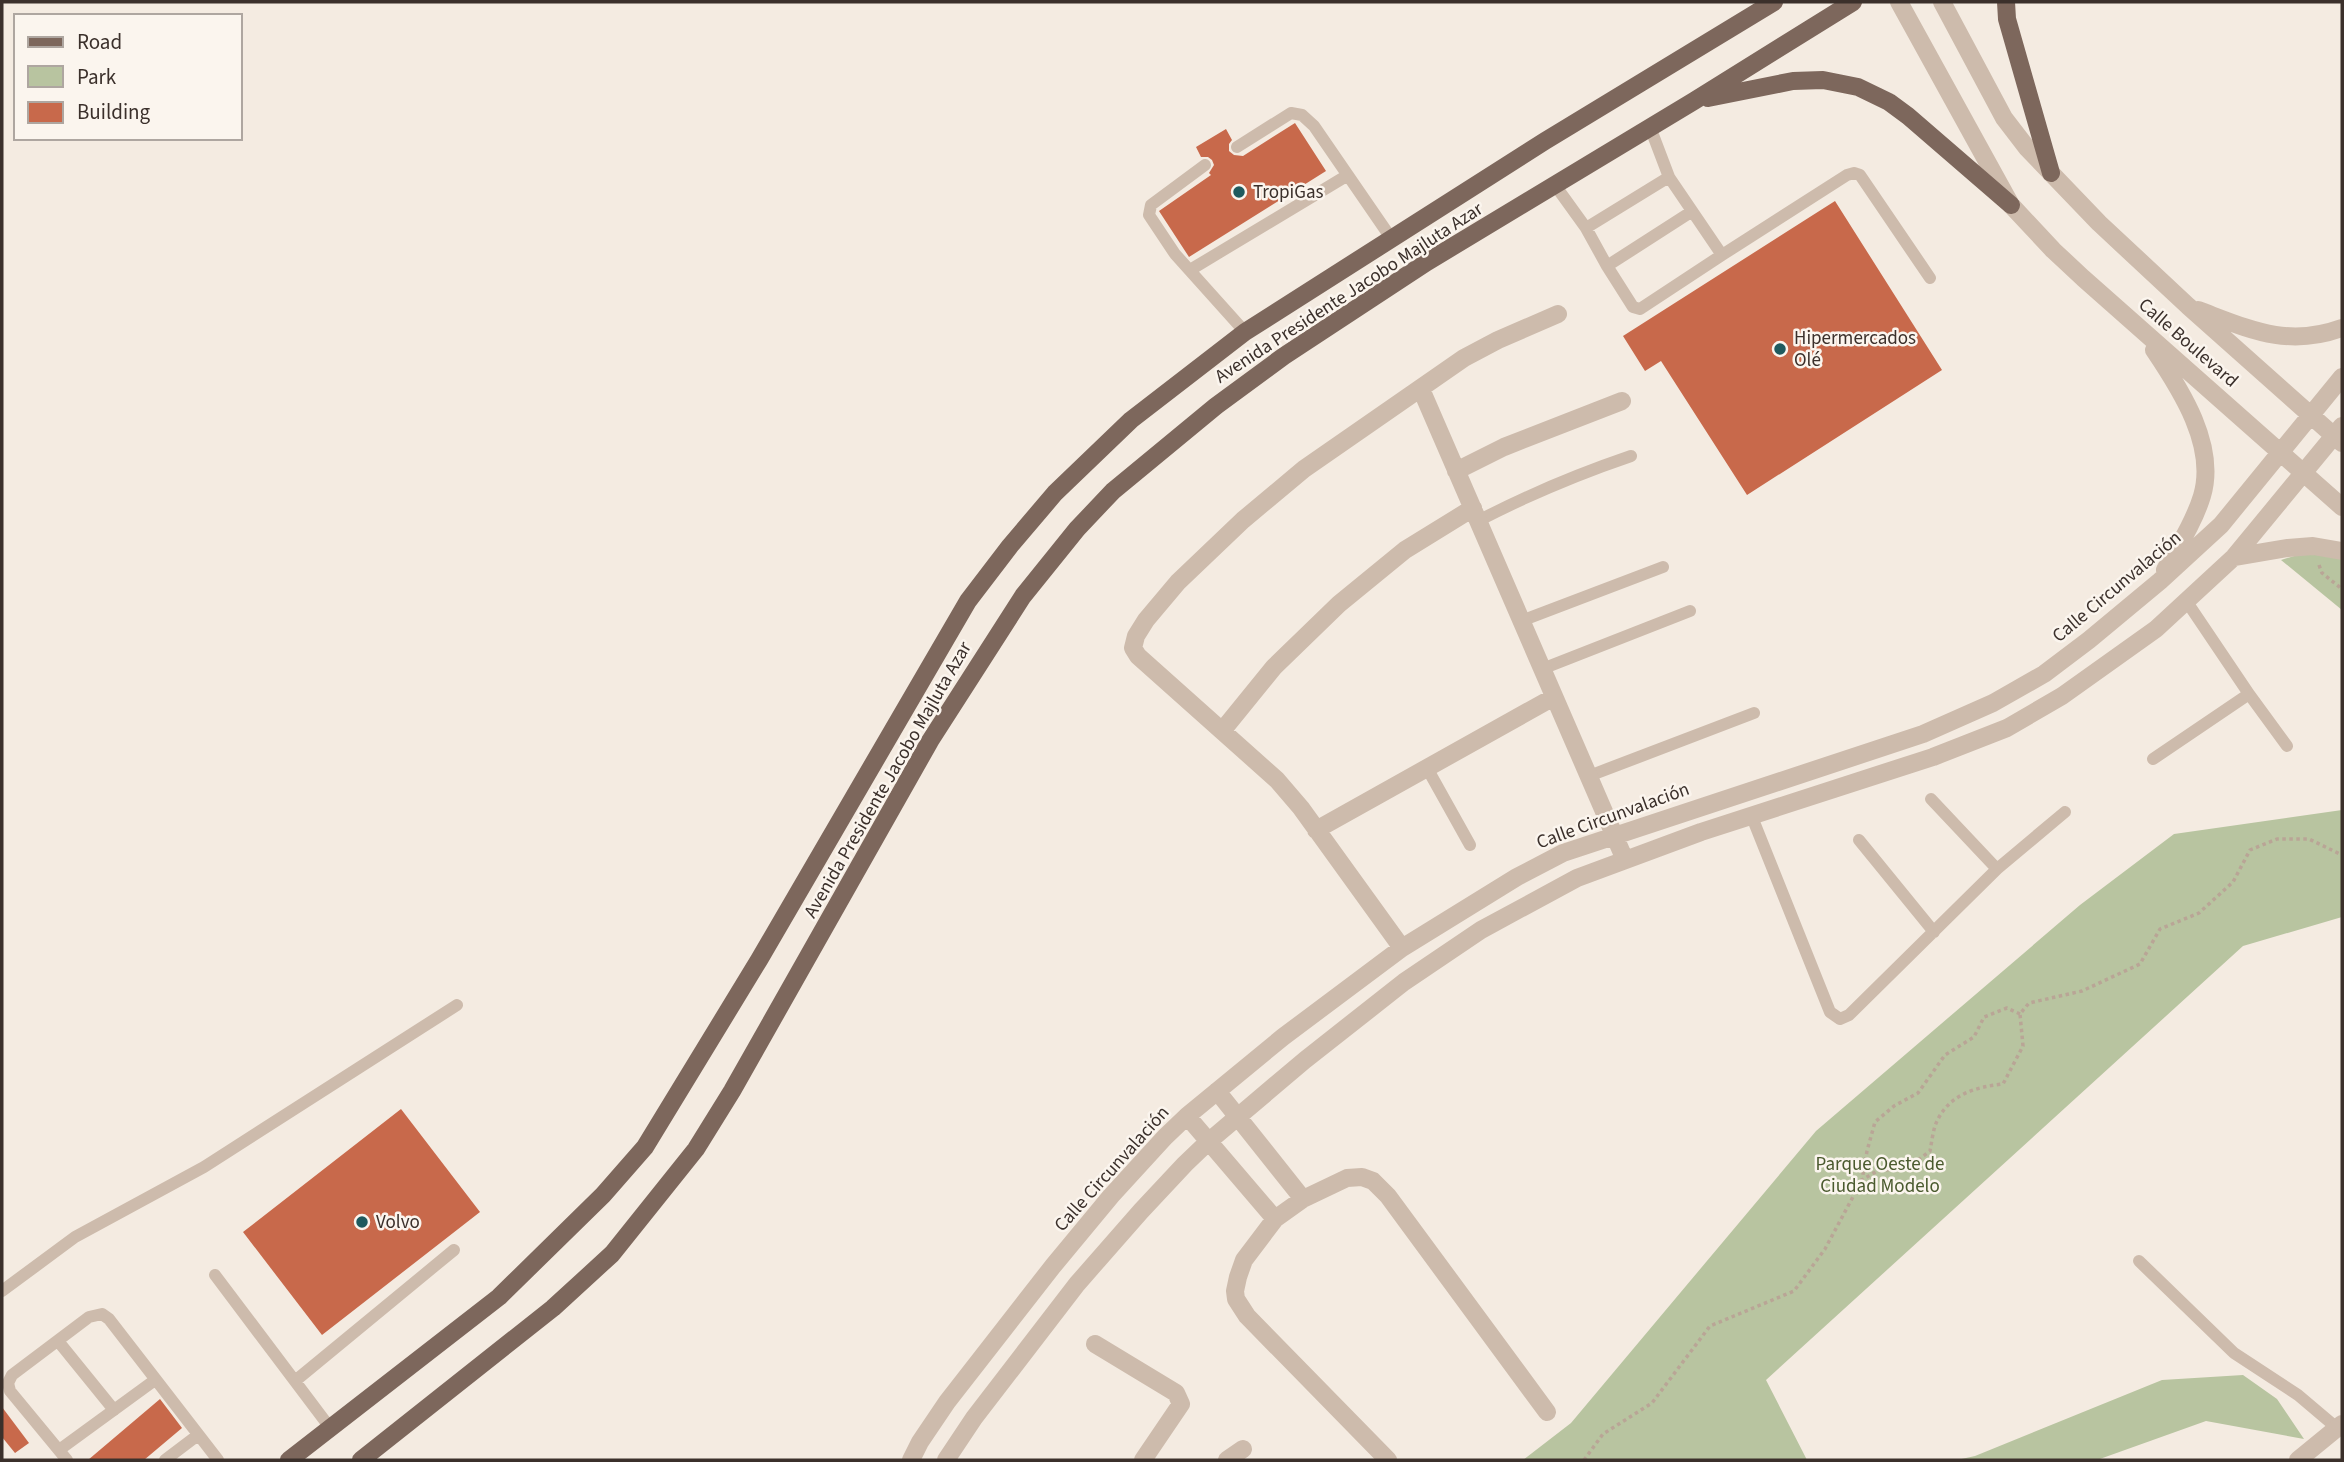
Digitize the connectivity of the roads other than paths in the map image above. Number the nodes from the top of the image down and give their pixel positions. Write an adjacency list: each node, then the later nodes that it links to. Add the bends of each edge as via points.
1 (1774, 2): 17 (main road, Avenida Presidente Jacobo Majluta Azar)
2 (1853, 2): 6 (main road, Avenida Presidente Jacobo Majluta Azar)
3 (1899, 2): 14 (street, Calle Boulevard)
4 (1942, 2): 10 (street, Calle Boulevard, via 2004,118)
5 (2006, 2): 10 (main road)
6 (1694, 101): 7 (main road, Avenida Presidente Jacobo Majluta Azar); 14 (main road, via 1793,80 1858,87 1908,116)
7 (1650, 127): 12 (lane); 13 (main road, Avenida Presidente Jacobo Majluta Azar)
8 (1237, 147): 11 (lane, via 1291,113 1302,115)
9 (1205, 165): 20 (lane, via 1151,205 1149,215)
10 (2051, 173): 22 (street, Calle Boulevard)
11 (1348, 175): 17 (lane); 20 (lane)
12 (1669, 177): 15 (lane); 16 (lane)
13 (1555, 185): 16 (lane); 90 (main road, Avenida Presidente Jacobo Majluta Azar, via 1427,262 1268,367 1151,458 1077,529 1023,596 930,741 696,1149 612,1254 553,1308)
14 (2011, 205): 25 (street, Calle Boulevard)
15 (1691, 212): 18 (lane); 19 (lane)
16 (1586, 228): 19 (lane)
17 (1391, 238): 26 (main road, Avenida Presidente Jacobo Majluta Azar)
18 (1722, 255): 19 (lane, via 1640,309 1633,307); 21 (lane, via 1854,173 1860,175)
19 (1606, 266)
20 (1190, 270): 26 (lane)
21 (1930, 278)
22 (2188, 306): 24 (street, via 2259,333 2299,338); 30 (street, Calle Boulevard)
23 (1558, 314): 28 (street, via 1475,352)
24 (2342, 328)
25 (2140, 330): 32 (street, Calle Boulevard); 41 (street, via 2188,407 2200,434 2204,466 2202,495)
26 (1245, 332): 83 (main road, Avenida Presidente Jacobo Majluta Azar, via 1130,420 1055,493 968,601 645,1147 499,1297)
27 (2342, 377): 30 (street, Calle Circunvalación)
28 (1421, 389): 34 (street); 49 (street, via 1304,469 1243,520 1178,582 1136,636 1133,648 1138,656)
29 (1622, 401): 34 (street, via 1503,447)
30 (2311, 415): 31 (street, Calle Boulevard); 32 (street, Calle Circunvalación)
31 (2340, 435): 35 (street)
32 (2280, 453): 35 (street, Calle Boulevard); 41 (street, Calle Circunvalación, via 2221,525)
33 (1631, 456): 37 (lane)
34 (1456, 471): 37 (street)
35 (2303, 473): 36 (street, Calle Boulevard); 39 (street)
36 (2342, 507)
37 (1475, 515): 44 (street); 49 (street, via 1405,550 1339,604 1274,667)
38 (2342, 551): 39 (street, via 2313,546)
39 (2234, 557): 42 (street)
40 (1663, 566): 44 (lane)
41 (2160, 581): 58 (street, Calle Circunvalación, via 2044,674 1993,703 1923,734)
42 (2187, 602): 46 (lane); 56 (street, via 2081,683 2007,728)
43 (1690, 611): 45 (lane)
44 (1521, 621): 45 (street)
45 (1542, 669): 47 (street)
46 (2249, 694): 50 (lane); 51 (lane)
47 (1555, 697): 52 (street); 53 (street)
48 (1754, 713): 53 (lane)
49 (1222, 731): 57 (street, via 1277,780)
50 (2287, 746)
51 (2152, 759)
52 (1427, 768): 57 (street); 60 (lane)
53 (1589, 776): 58 (street)
54 (1931, 799): 62 (lane)
55 (2065, 812): 62 (lane)
56 (1752, 817): 61 (street); 63 (lane, via 1830,1012 1840,1018 1849,1015)
57 (1316, 830): 64 (street)
58 (1614, 835): 61 (street); 64 (street, Calle Circunvalación, via 1563,853 1517,877)
59 (1859, 840): 63 (lane)
60 (1470, 845)
61 (1625, 860): 68 (street, via 1531,902 1443,955 1304,1060)
62 (1997, 869): 63 (lane)
63 (1934, 932)
64 (1402, 948): 66 (street, Calle Circunvalación)
65 (457, 1005): 75 (lane, via 204,1167 75,1237)
66 (1217, 1091): 67 (street, Calle Circunvalación); 68 (street)
67 (1187, 1116): 69 (street); 91 (street, Calle Circunvalación, via 1111,1195 1053,1266 947,1402)
68 (1238, 1117): 69 (street); 70 (street)
69 (1208, 1142): 71 (street); 92 (street, via 1077,1284)
70 (1303, 1199): 71 (street); 81 (street, via 1347,1178 1373,1181)
71 (1275, 1219): 95 (street, via 1244,1260 1236,1299 1247,1316)
72 (454, 1250): 79 (lane)
73 (2138, 1261): 82 (lane, via 2234,1353)
74 (215, 1275): 79 (lane)
75 (2, 1291)
76 (58, 1340): 78 (lane, via 89,1317 102,1314); 80 (lane); 86 (lane, via 8,1383)
77 (1096, 1344): 93 (street, via 1176,1393 1181,1404)
78 (155, 1380): 80 (lane); 84 (lane)
79 (295, 1381): 83 (lane)
80 (114, 1410): 86 (lane)
81 (1548, 1412)
82 (2339, 1426): 96 (street)
83 (331, 1429): 89 (main road, Avenida Presidente Jacobo Majluta Azar)
84 (198, 1435): 87 (lane); 88 (lane)
85 (1243, 1449): 94 (street)
86 (63, 1455)
87 (164, 1460)
88 (218, 1460)
89 (289, 1460)
90 (361, 1460)
91 (911, 1460)
92 (946, 1460)
93 (1143, 1460)
94 (1227, 1460)
95 (1388, 1460)
96 (2298, 1460)

